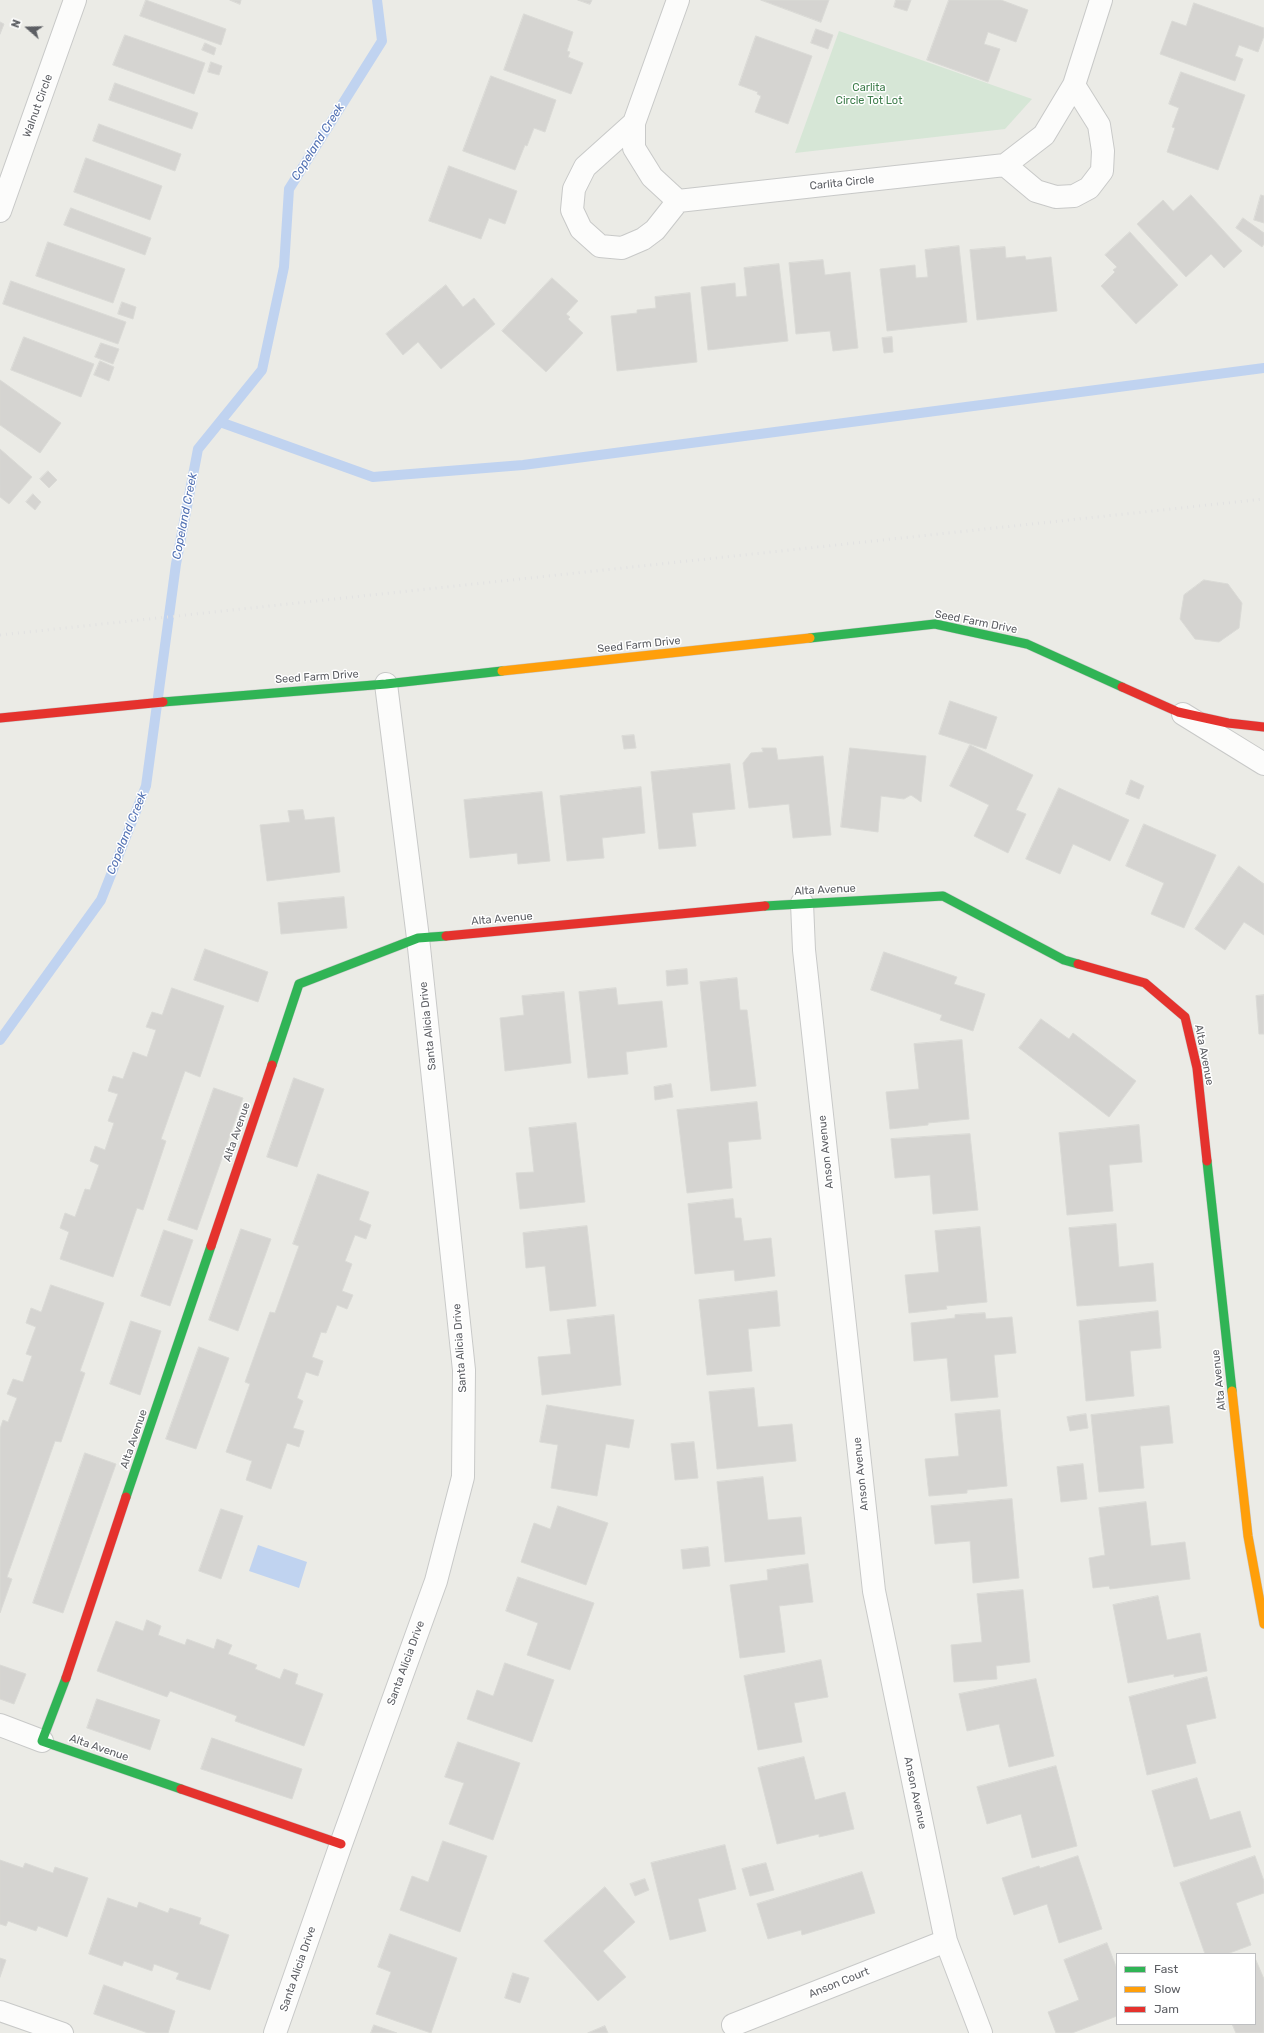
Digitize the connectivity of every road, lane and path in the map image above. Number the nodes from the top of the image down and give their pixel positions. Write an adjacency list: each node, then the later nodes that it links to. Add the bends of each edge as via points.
1 (75, 0): 8 (street, Walnut Circle)
2 (678, 0): 5 (street)
3 (1101, 0): 4 (street)
4 (1074, 85): 6 (street, via 1044,135); 6 (street, via 1099,125 1103,151 1102,171 1089,188 1074,196 1056,197 1036,191)
5 (634, 122): 7 (street, via 634,148 652,178); 7 (street, via 585,167 574,189 572,210 581,229 600,246 622,248 643,239 655,230)
6 (1005, 165): 7 (street, Carlita Circle)
7 (678, 201)
8 (0, 211)
9 (386, 684): 10 (street, Seed Farm Drive, via 935,624 1027,644); 11 (street, Seed Farm Drive); 15 (street, Santa Alicia Drive)
10 (1178, 712): 12 (street, Seed Farm Drive, via 1228,723); 13 (street)
11 (0, 718)
12 (1264, 727)
13 (1264, 764)
14 (802, 903): 15 (street, Alta Avenue); 16 (street, Alta Avenue, via 944,896 1064,960 1145,983 1185,1018 1197,1068 1248,1536); 20 (street, Anson Avenue, via 804,950 874,1591)
15 (418, 938): 18 (street, Alta Avenue, via 299,984 63,1686); 19 (street, Santa Alicia Drive, via 464,1370 463,1477 436,1581)
16 (1264, 1624)
17 (0, 1725): 18 (street)
18 (42, 1741): 19 (street, Alta Avenue)
19 (341, 1844): 24 (street, Santa Alicia Drive)
20 (946, 1941): 22 (street, Anson Court); 25 (street, Anson Avenue)
21 (0, 2011): 23 (lane)
22 (733, 2026)
23 (63, 2033)
24 (276, 2033)
25 (981, 2033)

